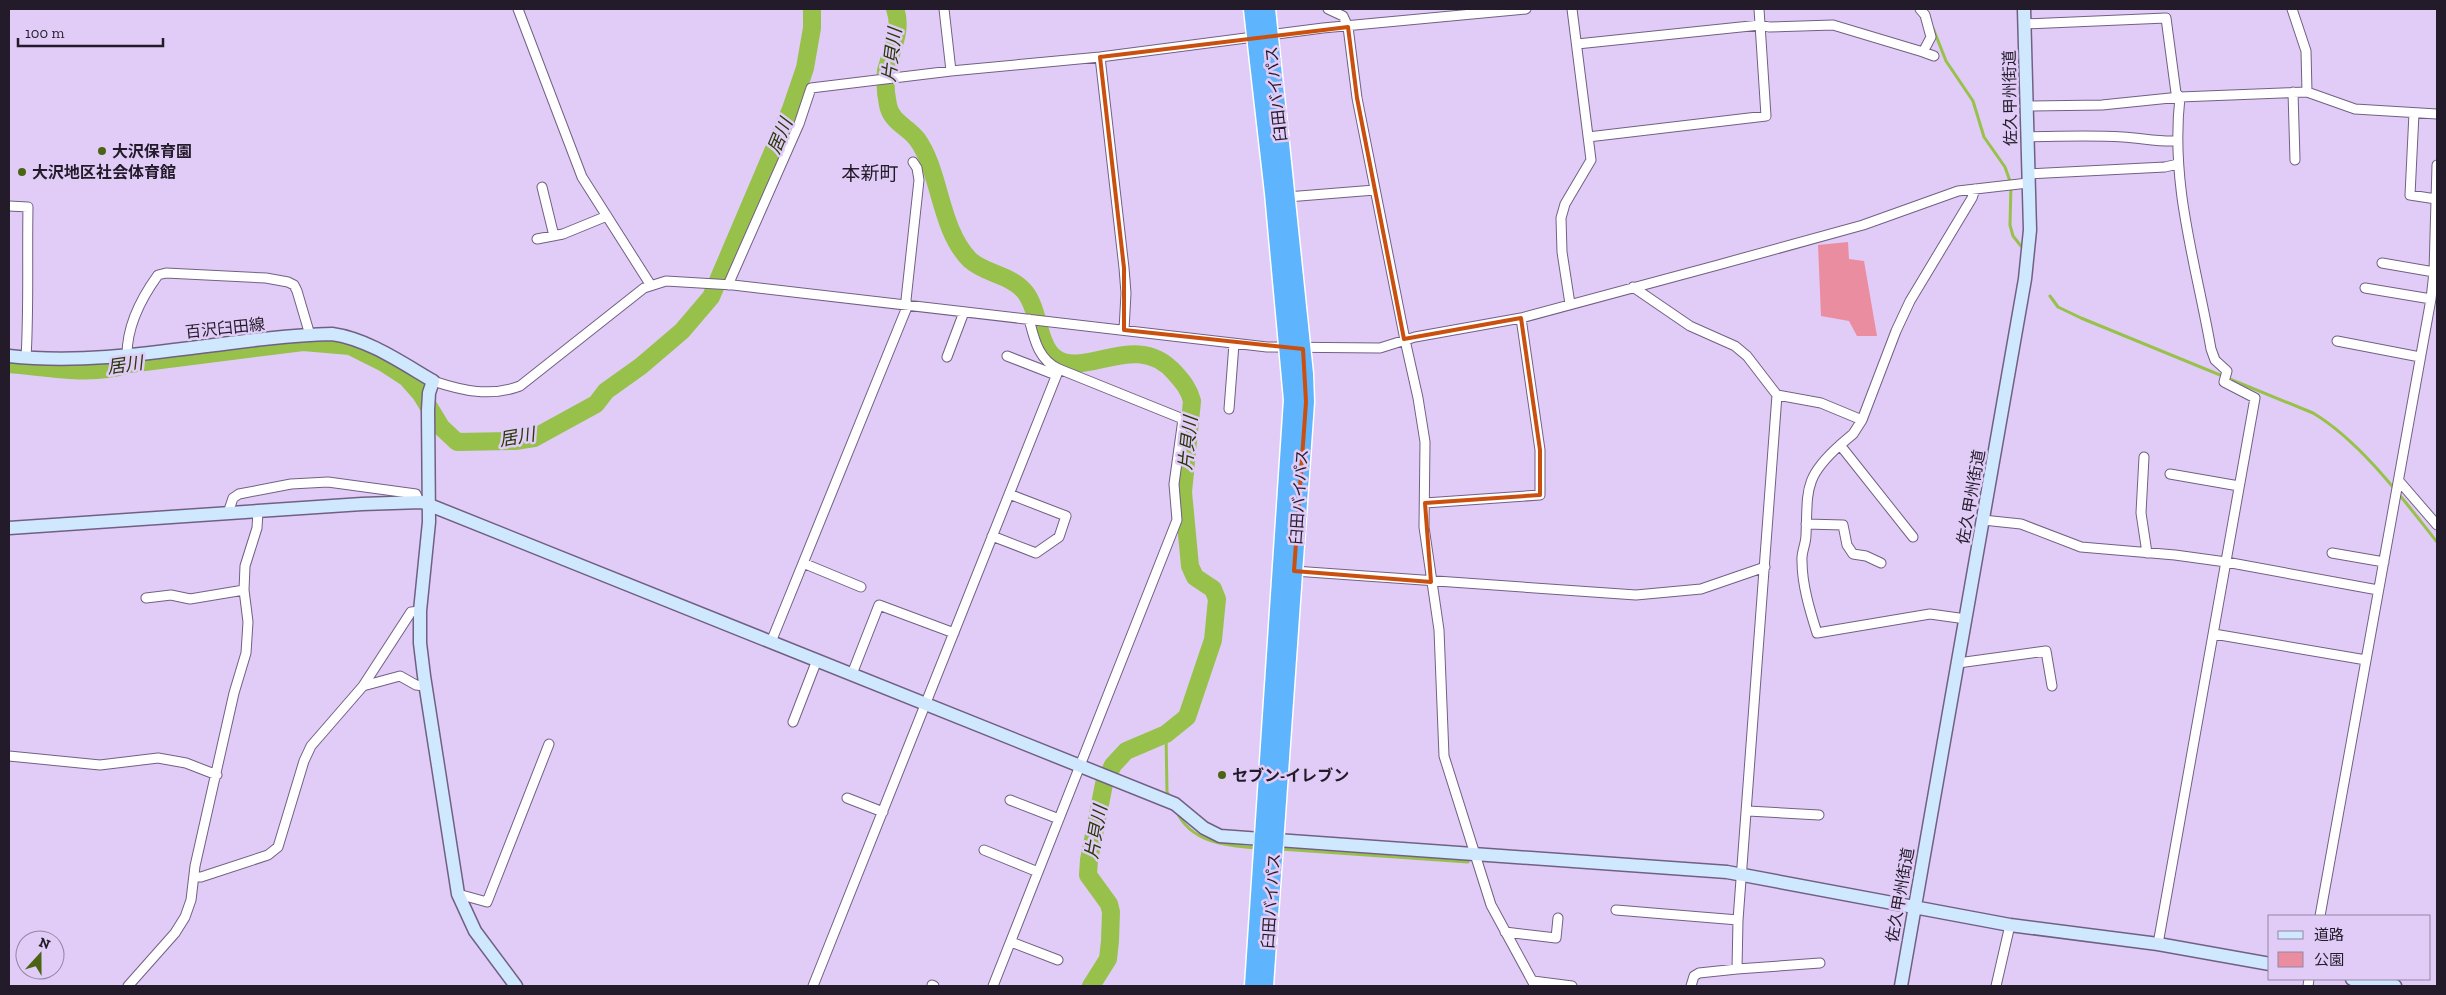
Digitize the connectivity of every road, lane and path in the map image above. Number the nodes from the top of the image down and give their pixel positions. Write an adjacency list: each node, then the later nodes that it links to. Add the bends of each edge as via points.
1 (518, 9): 41 (street, via 574,159)
2 (944, 9): 20 (street)
3 (1252, 9): 15 (highway, 臼田バイパス)
4 (1266, 9): 15 (highway, 臼田バイパス)
5 (1328, 9): 14 (street, via 1343,16)
6 (1526, 9): 14 (street)
7 (1572, 9): 16 (street)
8 (1759, 9): 13 (street)
9 (1920, 9): 17 (street, via 1925,15 1931,38)
10 (2024, 9): 12 (street, 佐久甲州街道)
11 (2292, 9): 22 (street, via 2306,51)
12 (2024, 24): 23 (street, via 2166,18 2176,93); 24 (street, 佐久甲州街道)
13 (1760, 25): 16 (street); 17 (street, via 1833,25); 27 (street, via 1766,116)
14 (1348, 27): 15 (street); 37 (street, via 1357,98)
15 (1262, 35): 19 (street); 38 (highway, 臼田バイパス); 62 (highway, 臼田バイパス)
16 (1577, 44): 27 (street)
17 (1923, 52): 18 (street)
18 (1934, 56)
19 (1100, 57): 20 (street); 57 (street, via 1124,268)
20 (951, 71): 48 (street, via 811,88 800,124)
21 (2293, 92): 22 (street); 23 (street); 30 (street)
22 (2307, 92): 25 (street, via 2355,109)
23 (2180, 97): 24 (street, via 2132,104); 29 (street)
24 (2027, 106): 28 (street, 佐久甲州街道)
25 (2414, 113): 26 (street); 39 (street, via 2410,195)
26 (2437, 114)
27 (1588, 137): 52 (street, via 1590,160 1564,204 1561,218 1562,252)
28 (2027, 137): 29 (street); 34 (street, 佐久甲州街道)
29 (2176, 141): 32 (street)
30 (2295, 160)
31 (913, 162): 53 (street, via 919,180)
32 (2178, 164): 34 (street); 77 (street, via 2181,205 2213,355 2226,377 2224,382 2255,398)
33 (2437, 165): 39 (street)
34 (2028, 179): 36 (street); 84 (street, 佐久甲州街道, via 2030,230 2025,279)
35 (542, 187): 43 (street)
36 (1975, 189): 49 (street, via 1958,191 1863,225); 73 (street, via 1910,301)
37 (1375, 190): 38 (street); 59 (street)
38 (1287, 198): 62 (highway, 臼田バイパス)
39 (2436, 199): 42 (street)
40 (9, 206): 67 (street, via 28,207)
41 (607, 216): 43 (street); 47 (street)
42 (2437, 235): 46 (street)
43 (554, 236): 44 (street)
44 (537, 239)
45 (2382, 263): 46 (street)
46 (2434, 272): 51 (street)
47 (650, 284): 48 (street, via 666,280); 70 (street, via 520,386 500,392 478,392)
48 (725, 284): 53 (street)
49 (1633, 287): 52 (street); 71 (street, via 1690,326 1735,346)
50 (2365, 288): 51 (street)
51 (2431, 299): 66 (street)
52 (1570, 304): 55 (street)
53 (907, 307): 54 (street); 95 (street)
54 (964, 312): 56 (street); 68 (street)
55 (1521, 318): 59 (street); 81 (street, via 1540,450 1540,495)
56 (1030, 319): 57 (street); 69 (street, via 1036,344)
57 (1124, 330): 61 (street)
58 (310, 335): 63 (street, 百沢臼田線); 63 (street, via 297,291 288,282 166,273 158,275 139,306); 70 (street, 百沢臼田線, via 332,334 352,338)
59 (1405, 340): 62 (street, via 1380,348); 81 (street, via 1425,442)
60 (2337, 341): 66 (street)
61 (1234, 344): 62 (street); 72 (street)
62 (1296, 349): 97 (highway, 臼田バイパス, via 1306,402); 127 (highway, 臼田バイパス)
63 (127, 355): 67 (street, 百沢臼田線)
64 (9, 356): 67 (street, 百沢臼田線)
65 (1007, 356): 69 (street)
66 (2420, 357): 78 (street)
67 (26, 358)
68 (946, 358)
69 (1058, 372): 79 (street); 119 (street, via 1183,419 1174,484 1177,520)
70 (433, 381): 80 (street, via 428,404)
71 (1778, 395): 73 (street, via 1821,403); 96 (street)
72 (1229, 409)
73 (1862, 420): 74 (street)
74 (1840, 446): 85 (street, via 1821,462 1808,487); 89 (street)
75 (2144, 458): 90 (street, via 2141,513)
76 (2170, 474): 77 (street)
77 (2240, 486): 93 (street)
78 (2397, 490): 86 (street); 94 (street)
79 (1009, 494): 88 (street); 88 (street, via 1066,516 1058,537 1036,553)
80 (424, 503): 82 (street); 83 (street, via 416,494 311,482 239,494 233,498); 103 (street, via 428,547); 107 (street)
81 (1425, 503): 98 (street, via 1424,527)
82 (258, 511): 83 (street); 100 (street, via 257,528 245,566)
83 (228, 513): 87 (street)
84 (1983, 520): 90 (street, via 2021,524 2081,547); 104 (street, 佐久甲州街道)
85 (1806, 524): 92 (street, via 1843,525 1845,540 1853,554); 104 (street, via 1802,560 1810,613 1817,634 1930,614)
86 (2437, 525)
87 (9, 528)
88 (992, 536): 105 (street)
89 (1913, 537)
90 (2147, 553): 93 (street)
91 (2332, 553): 94 (street)
92 (1881, 562)
93 (2226, 562): 101 (street); 106 (street)
94 (2384, 562): 101 (street)
95 (803, 563): 99 (street); 107 (street)
96 (1765, 567): 98 (street, via 1701,589 1659,594 1610,594); 123 (street)
97 (1294, 571): 98 (street); 127 (highway, 臼田バイパス)
98 (1431, 582): 129 (street, via 1442,665 1444,756)
99 (861, 587)
100 (244, 590): 102 (street, via 197,598 171,595); 120 (street, via 248,622 246,653 236,683)
101 (2378, 590): 109 (street)
102 (146, 598)
103 (420, 611): 112 (street, via 411,612); 113 (street, via 420,643)
104 (1966, 619): 110 (street, 佐久甲州街道)
105 (954, 633): 111 (street, via 880,605); 115 (street)
106 (2214, 634): 109 (street); 142 (street)
107 (771, 642): 108 (street)
108 (817, 660): 111 (street); 116 (street)
109 (2366, 660): 136 (street)
110 (1958, 663): 114 (street, via 2046,651); 134 (street, 佐久甲州街道)
111 (852, 674): 115 (street)
112 (363, 686): 113 (street, via 400,676 416,685); 132 (street, via 308,752 278,847 268,855 201,877)
113 (426, 686): 133 (street)
114 (2052, 686)
115 (926, 704): 119 (street); 124 (street)
116 (793, 722)
117 (549, 744): 133 (street, via 487,902)
118 (9, 756): 120 (street, via 100,765 158,758 186,763)
119 (1081, 766): 126 (street); 127 (street, via 1174,804 1214,833 1226,837)
120 (217, 775): 132 (street)
121 (847, 798): 124 (street)
122 (1010, 800): 126 (street)
123 (1748, 811): 125 (street); 131 (street)
124 (882, 812): 152 (street)
125 (1819, 815)
126 (1059, 820): 130 (street)
127 (1268, 839): 129 (street); 153 (highway, 臼田バイパス); 154 (highway, 臼田バイパス)
128 (984, 850): 130 (street)
129 (1476, 855): 131 (street); 140 (street, via 1491,905)
130 (1038, 872): 141 (street)
131 (1743, 875): 134 (street); 138 (street)
132 (194, 876): 150 (street, via 185,917)
133 (458, 894): 151 (street, via 475,931)
134 (1915, 908): 139 (street); 157 (street, 佐久甲州街道)
135 (1616, 910): 138 (street)
136 (2320, 915)
137 (1558, 918): 140 (street, via 1556,938)
138 (1738, 920): 146 (street)
139 (2010, 925): 142 (street); 158 (street)
140 (1505, 932): 148 (street)
141 (1011, 942): 143 (street); 149 (street)
142 (2158, 944): 145 (street)
143 (1058, 960)
144 (1820, 963): 146 (street)
145 (2268, 964)
146 (1737, 969): 156 (street, via 1699,973 1694,976)
147 (2358, 980): 159 (street)
148 (1534, 984): 155 (street)
149 (996, 985)
150 (128, 986)
151 (516, 986)
152 (812, 986)
153 (1252, 986)
154 (1265, 986)
155 (1572, 986)
156 (1691, 986)
157 (1900, 986)
158 (1996, 986)
159 (2395, 986)

